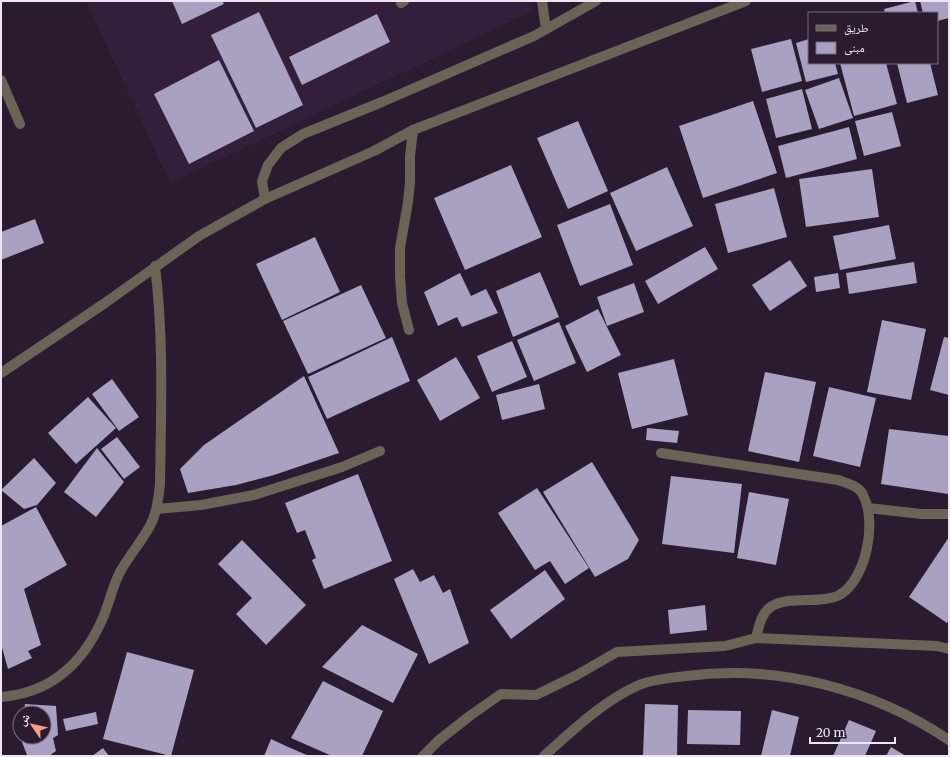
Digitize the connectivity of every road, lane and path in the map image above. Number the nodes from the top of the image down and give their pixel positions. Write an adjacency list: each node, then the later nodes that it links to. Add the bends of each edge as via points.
1 (542, 1): 4 (street)
2 (596, 1): 4 (street)
3 (746, 1): 7 (street)
4 (546, 29): 8 (street, via 297,137 281,148 268,165 262,180)
5 (1, 80): 6 (street)
6 (20, 124)
7 (413, 130): 8 (street, via 374,151); 10 (street, via 408,202 400,248 402,303)
8 (265, 199): 9 (street, via 199,236)
9 (155, 266): 11 (street); 15 (street, via 160,328 160,485)
10 (409, 330)
11 (1, 373)
12 (380, 451): 15 (street, via 342,467 254,495 201,505)
13 (661, 453): 14 (street, via 838,480 854,486 863,494)
14 (868, 508): 16 (street, via 921,514); 17 (street, via 869,526 865,555 856,577 848,587 831,597 780,603 771,607 764,614)
15 (157, 509): 19 (street, via 150,526 119,574 103,619 85,651 63,674 42,687 26,693)
16 (949, 514)
17 (756, 638): 18 (street, via 937,646); 21 (street, via 725,646 617,652 536,695 501,694 439,740)
18 (949, 649)
19 (1, 697)
20 (949, 740): 22 (street, via 890,707 853,692 821,683 785,677 702,674 648,682 638,686 595,712)
21 (423, 756)
22 (544, 756)

